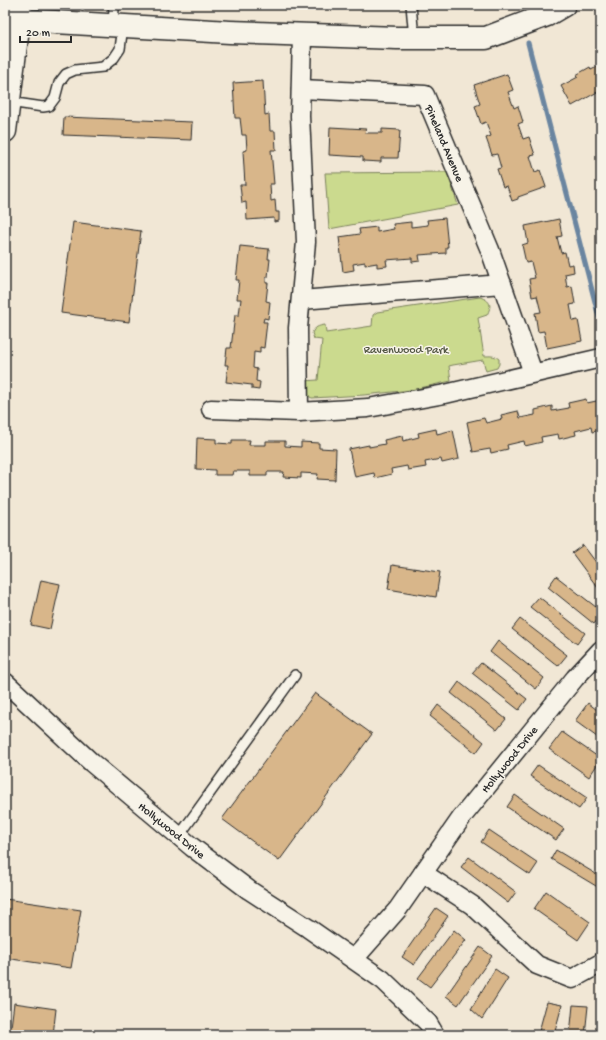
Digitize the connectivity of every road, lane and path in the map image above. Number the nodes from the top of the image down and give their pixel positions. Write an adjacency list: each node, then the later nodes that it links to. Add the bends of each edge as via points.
1 (411, 5): 6 (lane)
2 (564, 5): 6 (street, via 546,15 486,38)
3 (116, 19): 4 (street); 5 (street); 8 (lane, via 120,49 103,67 75,70 66,74 49,106)
4 (16, 24): 8 (street)
5 (302, 35): 6 (street); 7 (street)
6 (414, 38)
7 (301, 89): 10 (street, Pineland Avenue, via 425,94); 11 (street, via 306,242)
8 (9, 102): 9 (street)
9 (5, 132)
10 (502, 284): 11 (street); 13 (street, Pineland Avenue)
11 (301, 300): 15 (street, via 298,328)
12 (601, 358): 13 (street)
13 (533, 373): 15 (street, via 445,394 368,408)
14 (211, 409): 15 (street)
15 (299, 412)
16 (601, 650): 20 (street, Hollywood Drive, via 462,817)
17 (296, 675): 19 (lane)
18 (5, 682): 19 (street, Hollywood Drive, via 92,763)
19 (179, 836): 21 (street, Hollywood Drive, via 249,890)
20 (423, 873): 21 (street, Hollywood Drive, via 398,909); 22 (street, via 472,905 537,965 572,979)
21 (354, 959): 23 (street, Hollywood Drive, via 383,980 428,1023)
22 (601, 963)
23 (435, 1035)

